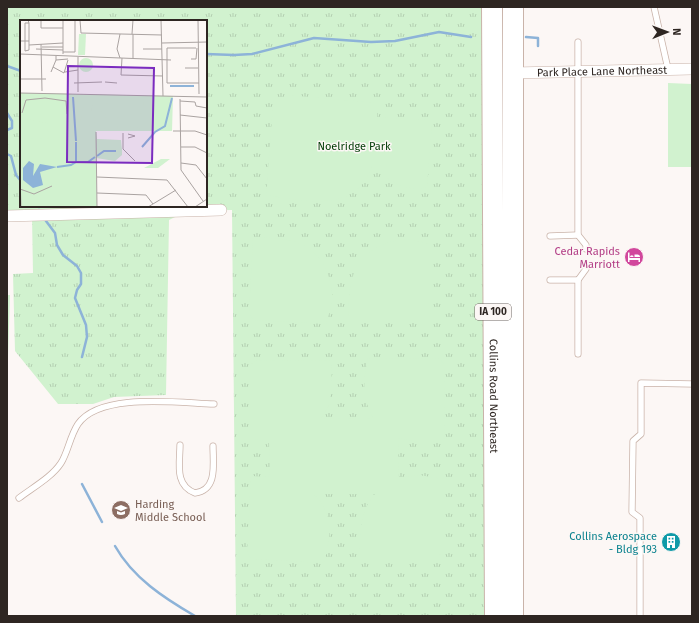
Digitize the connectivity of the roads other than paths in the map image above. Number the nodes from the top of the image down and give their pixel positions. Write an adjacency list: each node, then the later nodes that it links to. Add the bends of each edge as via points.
1 (492, 7): 24 (highway, Collins Road Northeast / IA 100)
2 (501, 7): 9 (highway, via 502,64)
3 (513, 7): 9 (highway, Collins Road Northeast / IA 100)
4 (654, 7): 6 (lane)
5 (578, 42): 8 (lane)
6 (668, 69): 7 (street, Park Place Lane Northeast); 8 (street, Park Place Lane Northeast)
7 (692, 69)
8 (579, 71): 9 (street, Park Place Lane Northeast); 12 (lane)
9 (513, 73): 25 (highway, Collins Road Northeast / IA 100)
10 (221, 210): 11 (street)
11 (7, 216)
12 (578, 235): 13 (lane); 14 (lane)
13 (550, 236)
14 (586, 249)
15 (586, 266): 17 (lane)
16 (550, 280): 17 (lane)
17 (578, 280): 18 (lane)
18 (578, 354)
19 (692, 384): 26 (lane, via 641,383 641,434 633,442 632,512 640,518)
20 (214, 404): 23 (lane, via 130,402 102,407 79,424 61,463 51,474)
21 (180, 444): 22 (lane, via 180,480 188,491 195,493 203,492 212,481)
22 (213, 446)
23 (19, 498)
24 (495, 616)
25 (513, 616)
26 (640, 616)

